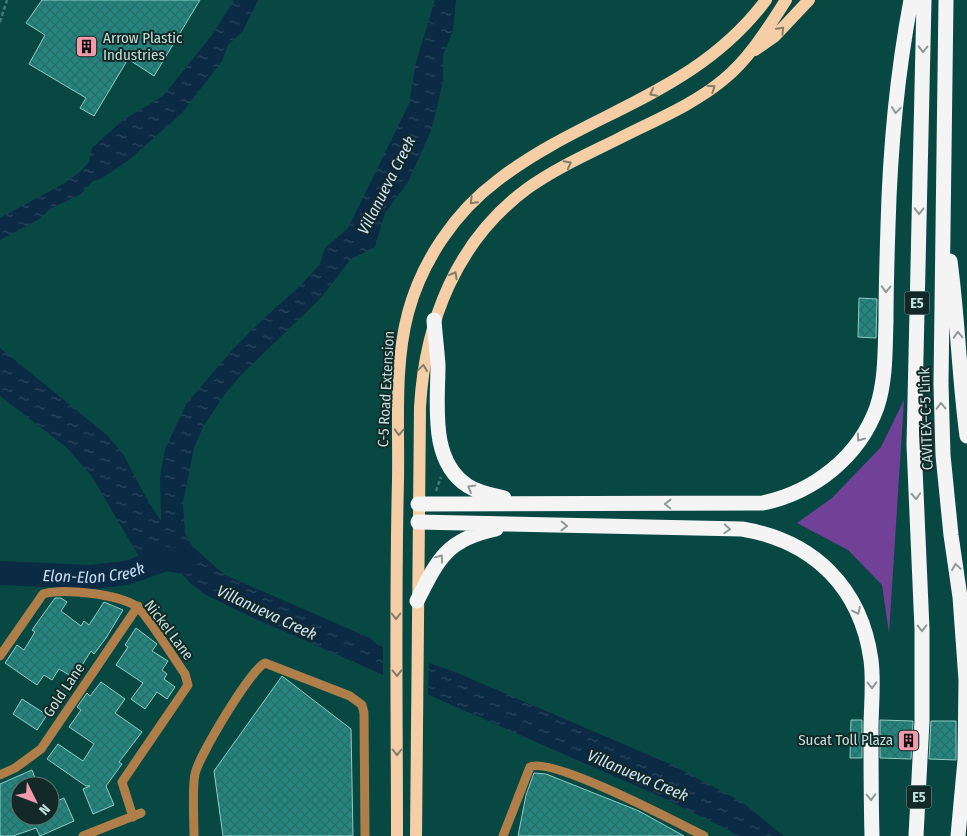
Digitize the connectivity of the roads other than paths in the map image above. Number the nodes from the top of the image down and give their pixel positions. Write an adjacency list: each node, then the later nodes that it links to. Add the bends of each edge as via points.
1 (786, 0): 7 (main road)
2 (809, 0): 7 (main road, one-way to 2, via 775,36)
3 (911, 0): 12 (highway, one-way to 12, via 903,44 889,192 883,379 876,407 860,439 823,477 788,496 763,503)
4 (924, 0): 27 (highway, CAVITEX–C-5 Link / E5, one-way to 27, via 914,445 922,629 922,721)
5 (946, 0): 8 (highway, CAVITEX–C-5 Link / E5)
6 (762, 3): 22 (main road, C-5 Road Extension, one-way to 22, via 722,49 688,73 561,140 495,181 462,214 432,256 408,312 402,345 396,642)
7 (749, 54): 9 (main road, one-way to 7, via 468,251 517,196 559,169 696,98 723,80)
8 (944, 222): 10 (highway, one-way to 8, via 957,312); 28 (highway, CAVITEX–C-5 Link / E5, one-way to 8, via 965,750 966,680 943,455)
9 (434, 320): 11 (main road, one-way to 9, via 421,384); 12 (highway, one-way to 9, via 479,492 462,482 449,465 438,426)
10 (967, 436)
11 (418, 504): 12 (highway); 13 (main road)
12 (535, 504)
13 (418, 522): 14 (highway); 15 (main road)
14 (516, 525): 15 (highway, one-way to 14, via 436,563 451,547 479,534); 26 (highway, one-way to 26, via 742,530 773,537 798,548 828,570 844,587 857,610 871,662)
15 (417, 601): 23 (main road)
16 (138, 606): 17 (street, Nickel Lane, via 107,596 43,594); 18 (street, Gold Lane, via 41,750); 19 (street, Nickel Lane, via 185,674 188,685 122,782 137,815)
17 (0, 656)
18 (0, 773)
19 (83, 836)
20 (194, 836): 21 (street, via 195,775 203,753 245,684 258,666 265,663 350,696 362,705)
21 (365, 836)
22 (397, 836)
23 (416, 836)
24 (503, 836): 25 (street, via 530,767 540,765 582,778)
25 (704, 836)
26 (872, 836)
27 (916, 836)
28 (958, 836)

